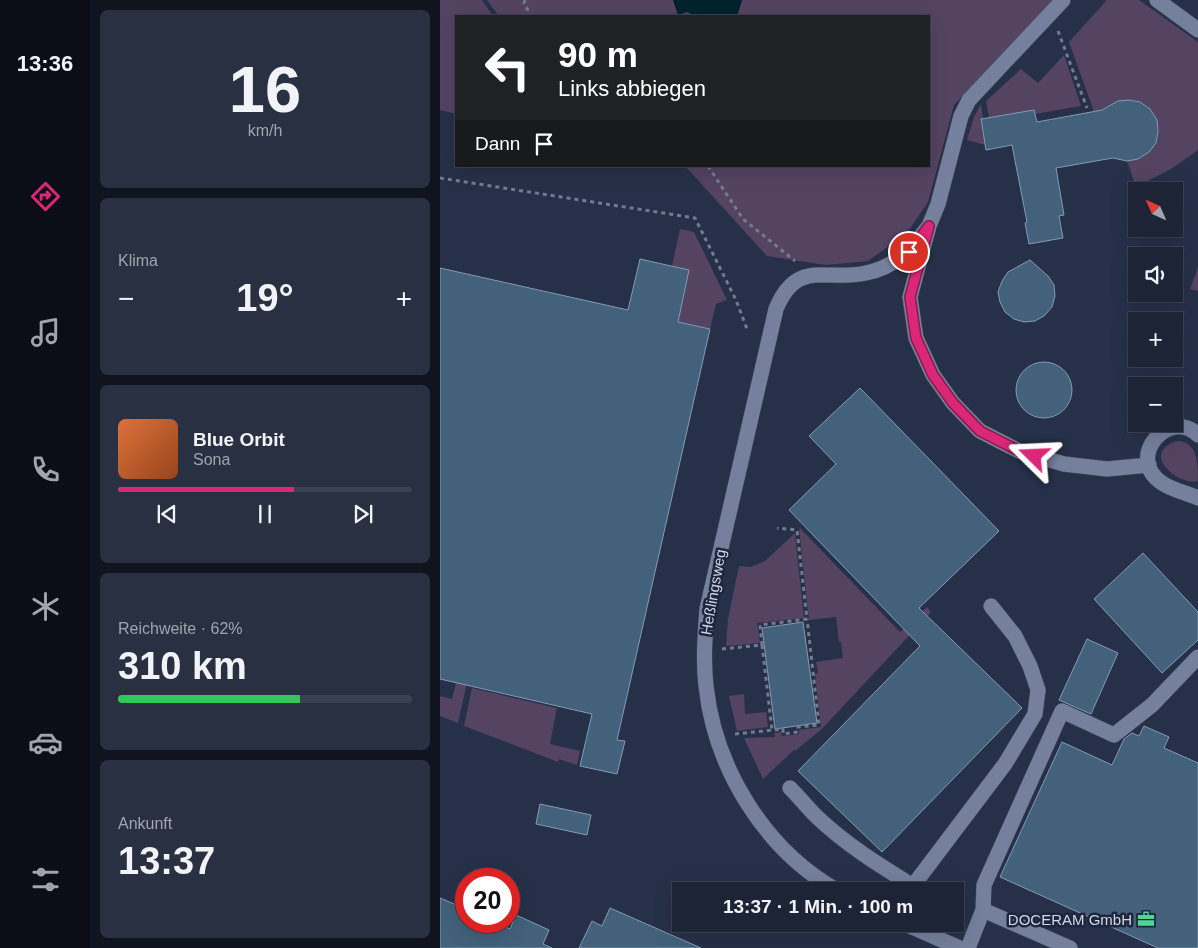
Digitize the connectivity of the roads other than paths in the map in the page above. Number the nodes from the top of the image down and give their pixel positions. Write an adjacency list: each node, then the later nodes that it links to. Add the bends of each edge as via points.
1 (1063, 0): 4 (street, via 969,100 961,116)
2 (1157, 0): 3 (street)
3 (1198, 30)
4 (929, 226): 6 (street, via 910,297 916,338 933,375 953,403 980,431 1019,451 1064,464 1107,469); 11 (street, Heßlingsweg, via 909,252 890,264 867,273 840,276 811,274 789,285 781,296 707,609 706,686 720,747 741,794 772,836 793,858)
5 (1198, 435): 6 (street, via 1187,427 1164,431 1148,448)
6 (1149, 465): 7 (street, via 1162,484)
7 (1198, 498)
8 (991, 606): 13 (street, via 1014,636 1030,666 1038,690 1035,714 1005,764)
9 (1198, 657): 14 (street, via 1152,706 1114,735 1062,711 984,885)
10 (790, 788): 12 (street, via 816,816)
11 (824, 882)
12 (901, 882)
13 (916, 882)
14 (983, 910): 17 (street); 18 (street)
15 (923, 932): 16 (street)
16 (960, 948)
17 (968, 948)
18 (1070, 948)

